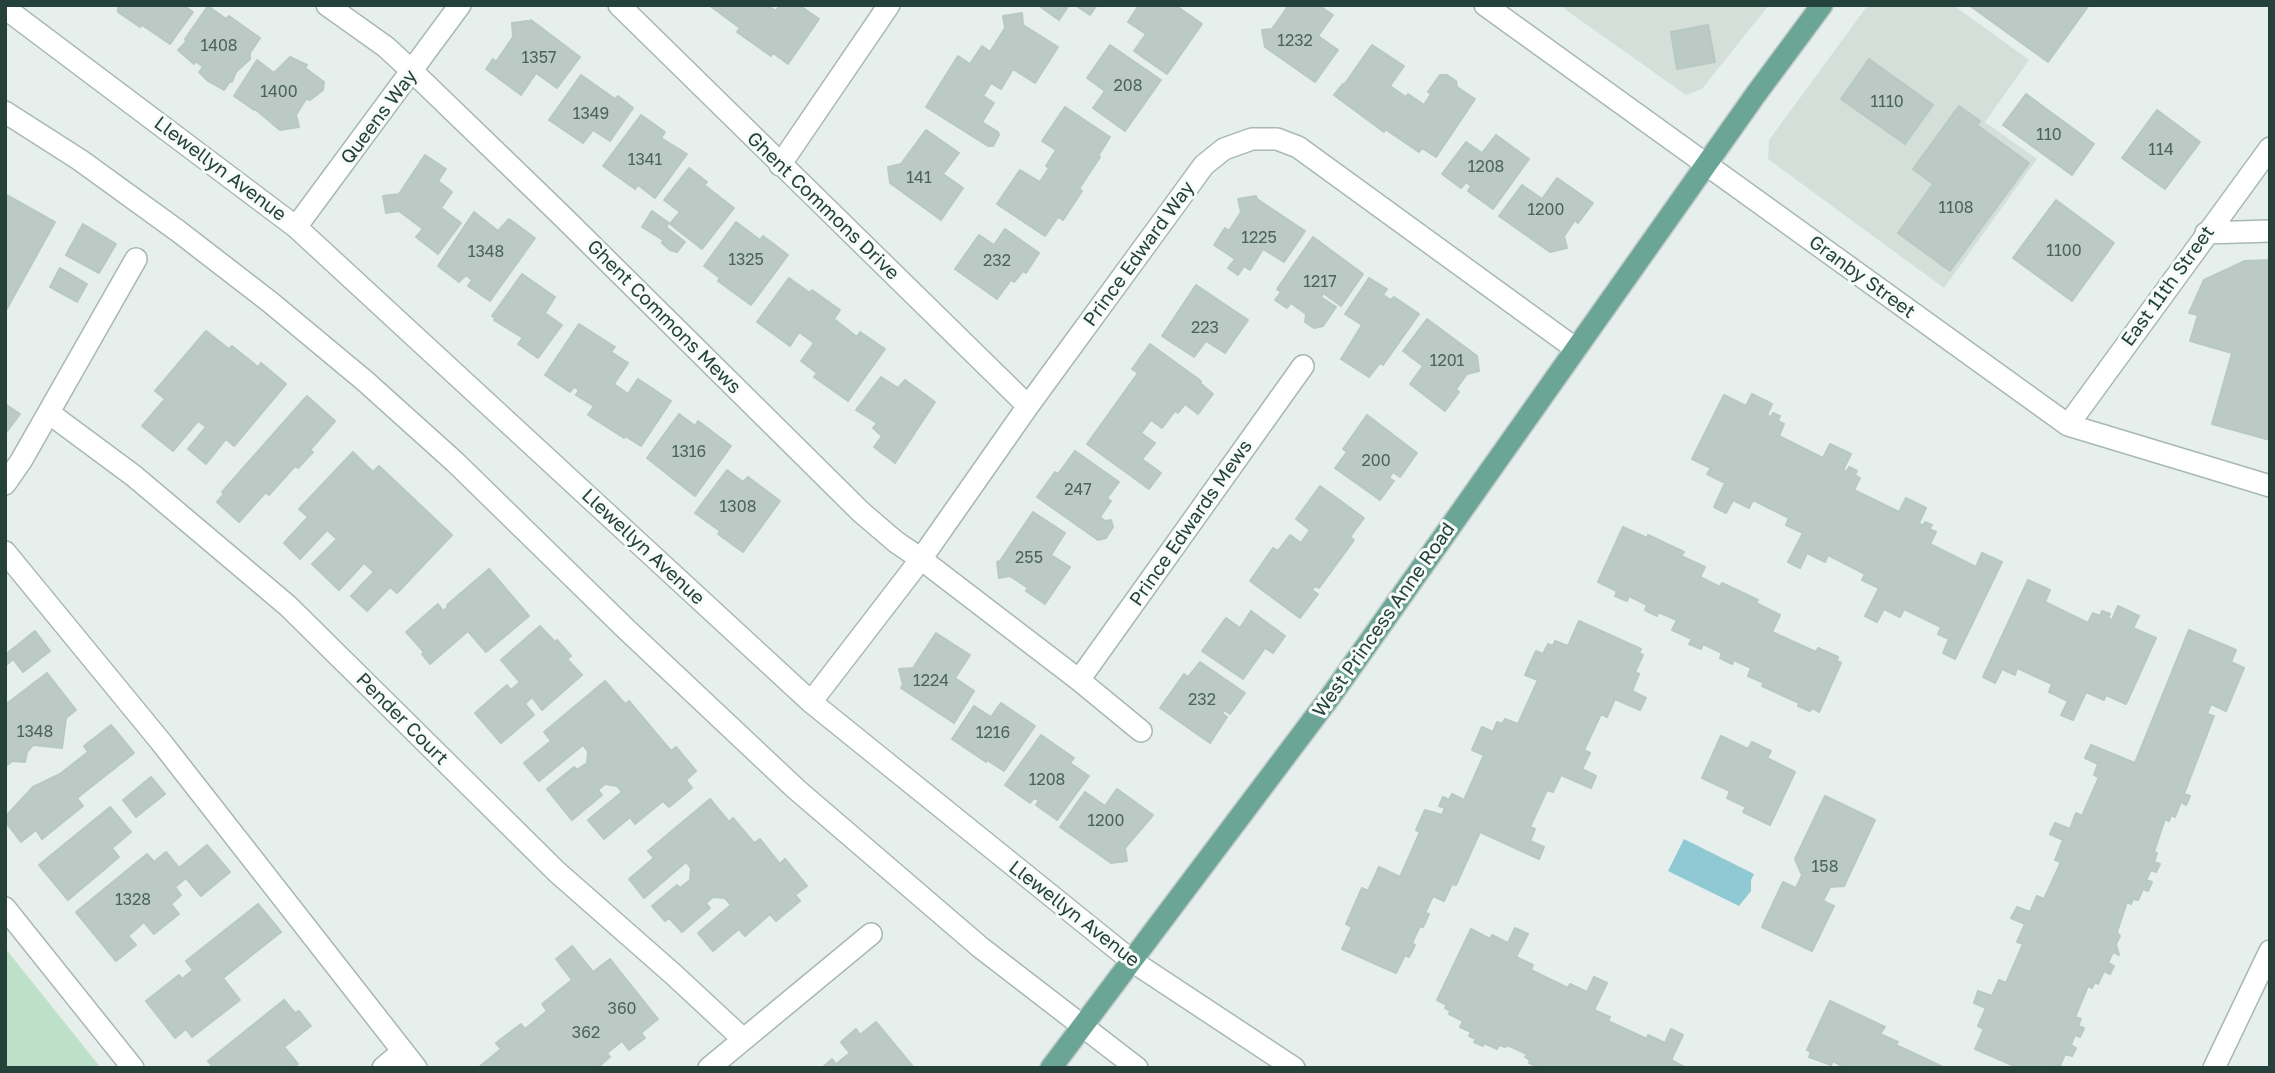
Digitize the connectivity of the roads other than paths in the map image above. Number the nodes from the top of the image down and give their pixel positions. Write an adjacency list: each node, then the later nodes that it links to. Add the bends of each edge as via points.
1 (327, 5): 8 (street, Ghent Commons Mews, via 386,47)
2 (460, 5): 8 (street, Queens Way)
3 (619, 5): 11 (street, Ghent Commons Drive)
4 (889, 5): 11 (street)
5 (1485, 5): 12 (street, Granby Street)
6 (1822, 5): 12 (main road, West Princess Anne Road)
7 (8, 10): 13 (street, Llewellyn Avenue)
8 (412, 72): 13 (street, Queens Way); 25 (street, Ghent Commons Mews, via 861,512)
9 (5, 112): 33 (street, via 178,231 365,381 796,789 980,947)
10 (2270, 148): 15 (street, East 11th Street)
11 (780, 165): 19 (street, Ghent Commons Drive)
12 (1707, 165): 17 (main road, West Princess Anne Road); 21 (street, Granby Street)
13 (296, 227): 27 (street, Llewellyn Avenue)
14 (2270, 232): 15 (street)
15 (2206, 233): 21 (street, East 11th Street)
16 (136, 259): 20 (street)
17 (1576, 349): 19 (street, Prince Edward Way, via 1298,147 1277,139 1252,139 1224,149 1204,165); 32 (main road, West Princess Anne Road, via 1333,693)
18 (1303, 366): 26 (street, Prince Edwards Mews)
19 (1028, 406): 25 (street, Prince Edward Way)
20 (49, 413): 22 (street); 34 (street, Pender Court, via 134,476 288,606 557,872)
21 (2068, 425): 23 (street, Granby Street)
22 (5, 484)
23 (2270, 486)
24 (5, 552): 35 (street, via 161,742)
25 (921, 559): 26 (street, Ghent Commons Mews); 27 (street, Prince Edward Way)
26 (1079, 680): 28 (street)
27 (811, 702): 32 (street, Llewellyn Avenue)
28 (1141, 731)
29 (5, 908): 36 (street)
30 (871, 934): 34 (street)
31 (2270, 951): 42 (street)
32 (1132, 961): 33 (main road, West Princess Anne Road); 41 (street, Llewellyn Avenue)
33 (1083, 1026): 39 (main road, West Princess Anne Road); 40 (street)
34 (743, 1039): 38 (street)
35 (409, 1059): 37 (street)
36 (133, 1068)
37 (383, 1068)
38 (709, 1068)
39 (1051, 1068)
40 (1137, 1068)
41 (1294, 1068)
42 (2214, 1068)

